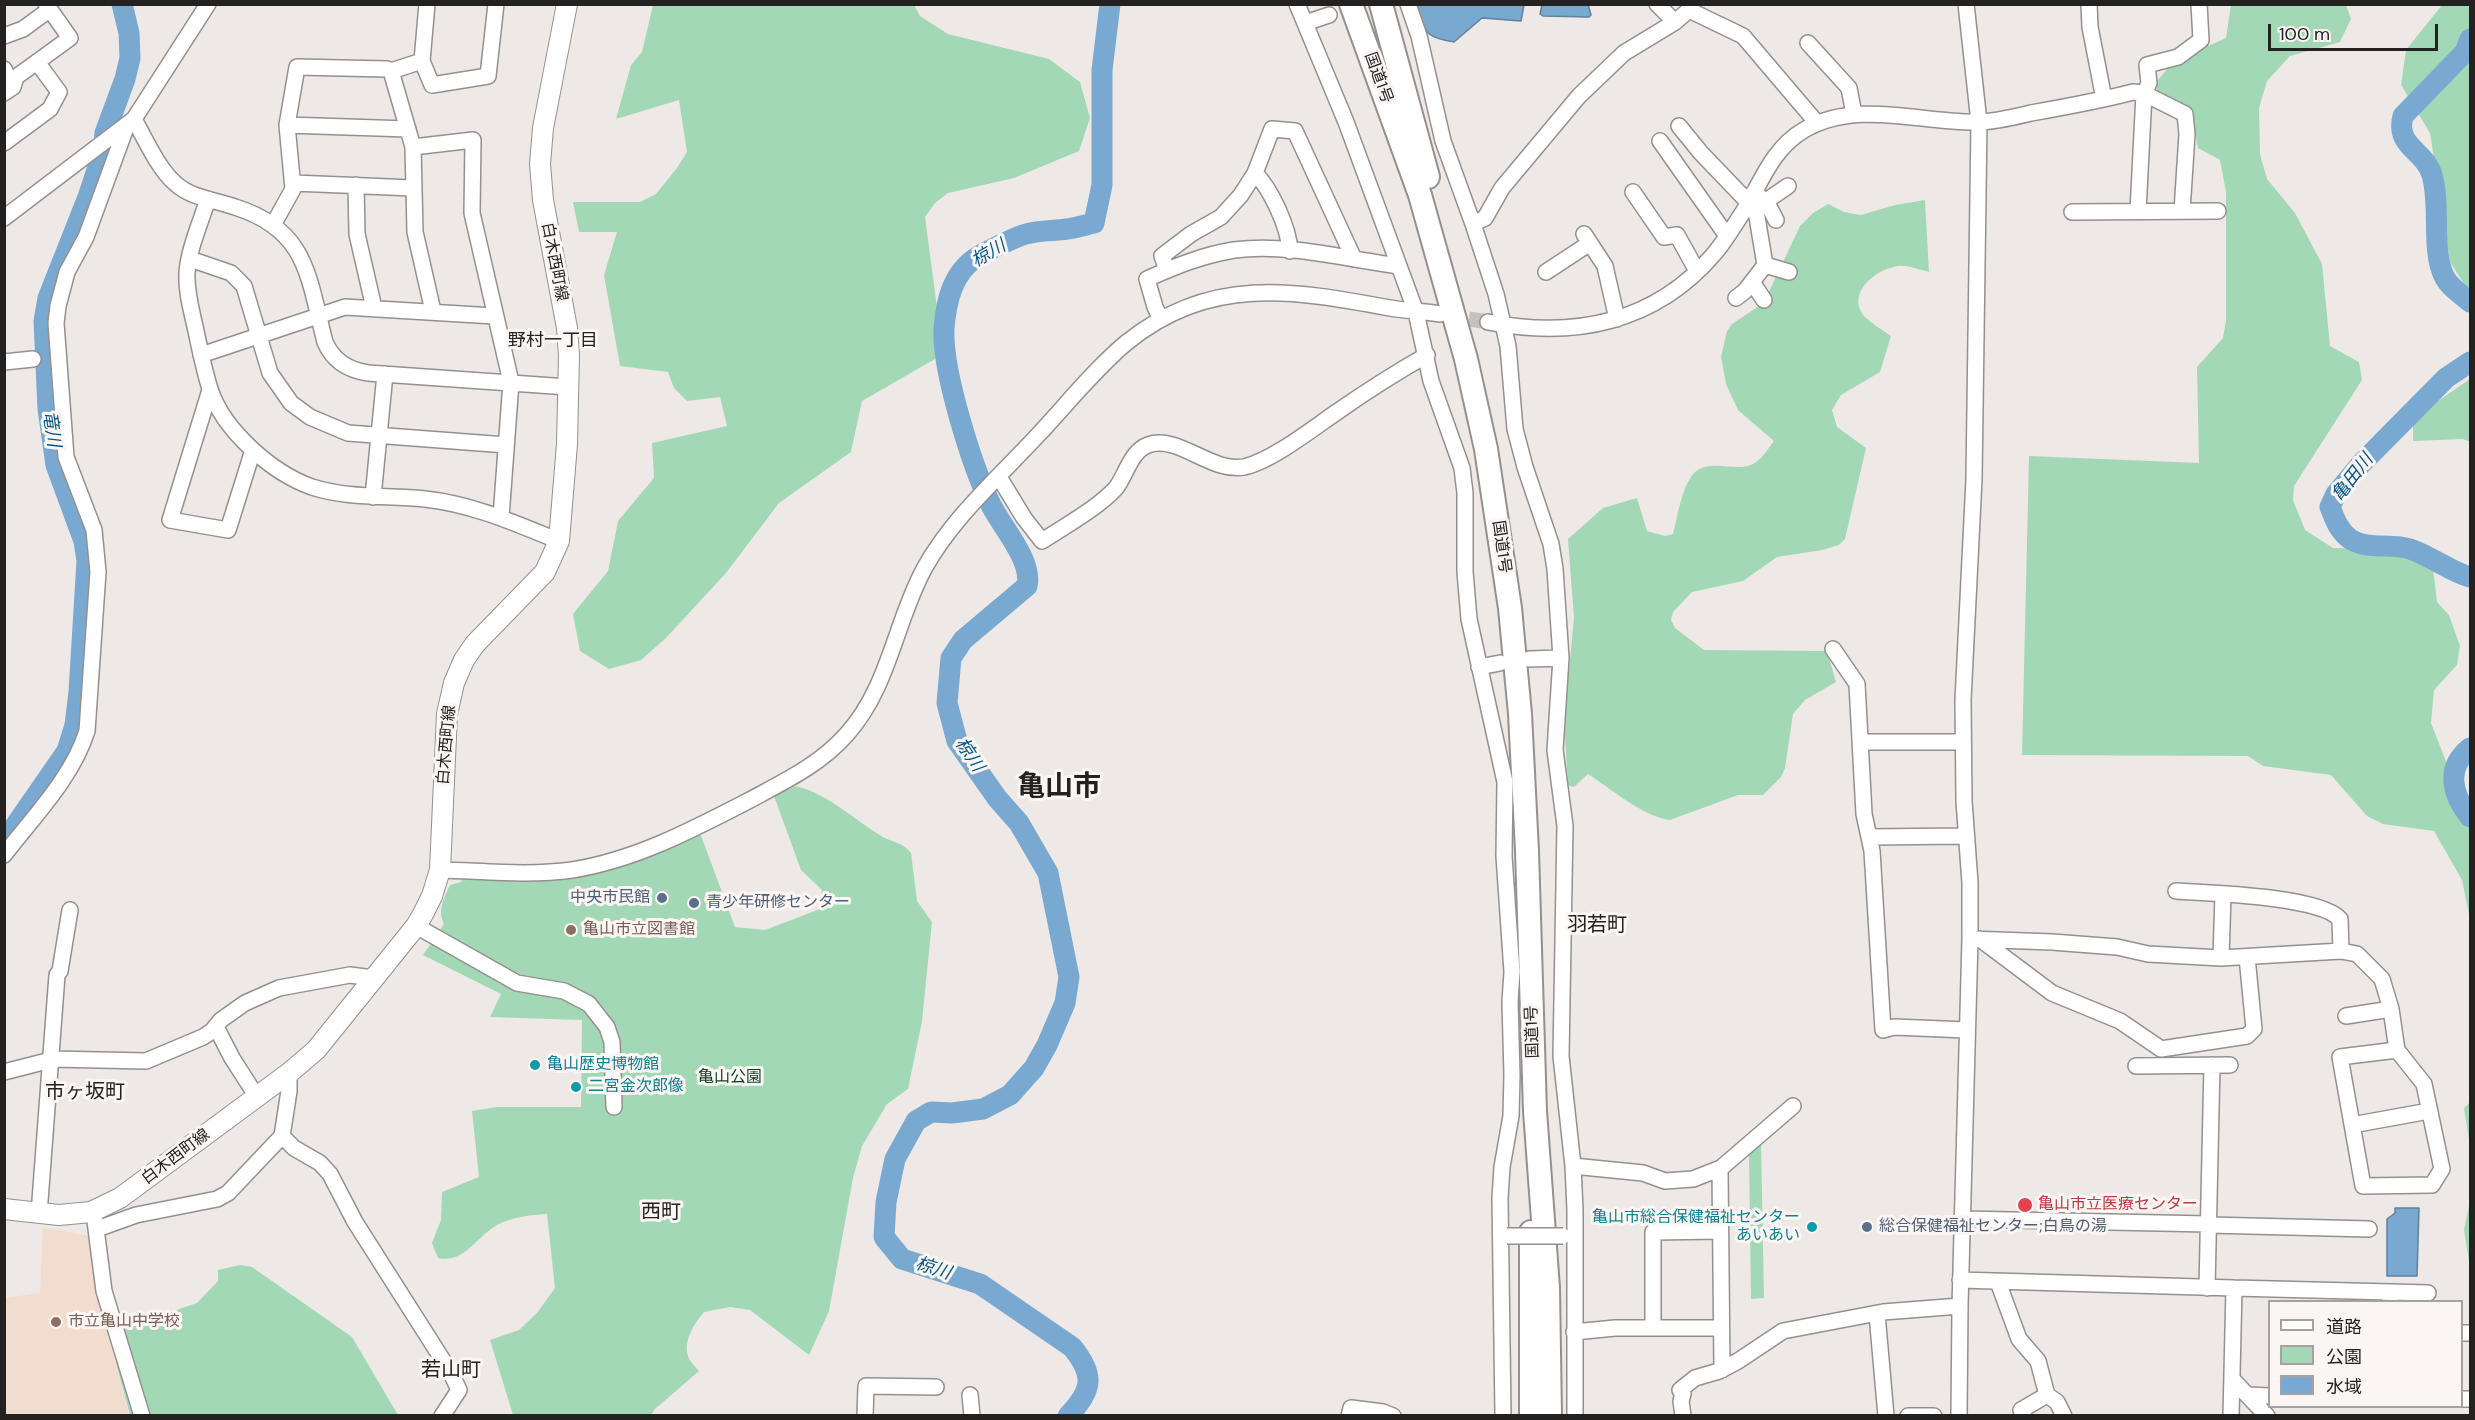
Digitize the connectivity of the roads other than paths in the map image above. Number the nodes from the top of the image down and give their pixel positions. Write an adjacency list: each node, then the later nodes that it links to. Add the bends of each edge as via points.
1 (208, 4): 30 (street)
2 (427, 4): 20 (street)
3 (495, 4): 20 (street, via 488,76 432,85)
4 (567, 4): 85 (main road, 白木西町線, via 543,128 540,164 567,328)
5 (1297, 4): 17 (street)
6 (1351, 4): 43 (highway, 国道1号)
7 (1381, 4): 81 (highway, via 1460,296 1466,326)
8 (1407, 4): 52 (street, via 1419,36 1446,150)
9 (1657, 4): 16 (street)
10 (1966, 4): 28 (street)
11 (2089, 4): 26 (street)
12 (2199, 4): 25 (street, via 2201,40 2178,57 2147,65 2149,83)
13 (48, 7): 18 (street, via 23,29); 21 (street, via 70,38)
14 (1690, 7): 16 (street); 29 (street, via 1743,36)
15 (1332, 10): 17 (street); 43 (highway, via 1409,188)
16 (1674, 22): 52 (street, via 1624,53 1579,96 1502,188 1485,218)
17 (1305, 23): 59 (street)
18 (4, 36)
19 (1808, 43): 27 (street, via 1849,88)
20 (422, 61): 23 (street)
21 (37, 62): 24 (street, via 16,77); 35 (street, via 59,92 44,115)
22 (4, 69): 24 (street)
23 (391, 71): 31 (street, via 297,67); 33 (street)
24 (9, 90)
25 (2144, 94): 26 (street, via 2133,92); 46 (street); 47 (street, via 2184,114 2187,134)
26 (2104, 99): 28 (street)
27 (1854, 114): 28 (street); 29 (street)
28 (1979, 122): 100 (street, via 1974,479)
29 (1817, 123): 45 (street, via 1787,143 1772,160)
30 (126, 125): 44 (street, via 178,187); 50 (street); 103 (street, via 86,237 65,279 56,323 66,457 91,520 97,554 87,732 67,773)
31 (287, 125): 33 (street); 38 (street)
32 (1679, 126): 45 (street, via 1701,153)
33 (408, 129): 36 (street)
34 (1660, 141): 54 (street)
35 (4, 143)
36 (413, 147): 41 (street); 71 (street, via 473,140 472,213)
37 (1255, 173): 55 (street, via 1265,183 1289,238); 57 (street, via 1272,129 1295,132); 60 (street, via 1242,195 1221,217 1162,256)
38 (294, 183): 39 (street); 53 (street)
39 (356, 185): 41 (street); 67 (street, via 357,234)
40 (1788, 186): 45 (street)
41 (413, 188): 68 (street, via 415,232)
42 (1633, 192): 61 (street, via 1664,237 1677,235)
43 (1420, 195): 81 (highway, 国道1号)
44 (208, 199): 53 (street, via 246,210); 56 (street)
45 (1756, 199): 51 (street); 54 (street); 58 (street)
46 (2138, 211): 47 (street); 48 (street)
47 (2182, 211): 49 (street)
48 (2072, 212)
49 (2218, 212)
50 (4, 218)
51 (1776, 220)
52 (1473, 224): 76 (street)
53 (273, 225): 72 (street, via 289,238 302,258)
54 (1727, 236): 61 (street)
55 (1290, 251): 57 (street); 60 (street, via 1236,250 1194,259)
56 (190, 259): 77 (street, via 238,278 248,294); 78 (street, via 188,297)
57 (1354, 259): 59 (street)
58 (1765, 265): 63 (street); 64 (street)
59 (1399, 266): 69 (street)
60 (1167, 270): 73 (street, via 1147,279)
61 (1697, 271): 74 (street, via 1663,297)
62 (1546, 272): 74 (street, via 1587,238 1605,266)
63 (1789, 272)
64 (1752, 282): 65 (street); 66 (street)
65 (1736, 298)
66 (1764, 300)
67 (374, 308): 68 (street); 72 (street, via 345,307)
68 (433, 311): 71 (street)
69 (1416, 312): 70 (street); 73 (street, via 1304,294 1257,291 1210,298); 79 (street)
70 (1440, 314)
71 (494, 316): 84 (street)
72 (318, 317): 77 (street); 83 (street, via 325,342 335,358 354,370)
73 (1161, 319): 90 (street, via 1115,353)
74 (1617, 319): 76 (street, via 1557,330)
75 (1488, 322): 76 (street)
76 (1503, 325): 96 (street, via 1515,429 1551,544)
77 (260, 337): 78 (street); 87 (street, via 270,374 291,403 331,428)
78 (201, 355): 86 (street)
79 (1427, 355): 90 (street, via 1250,465 1221,466 1167,444 1147,445 1109,495 1042,541); 98 (street, via 1439,407 1462,468 1465,572)
80 (33, 359): 82 (street)
81 (1466, 359): 128 (highway, 国道1号, via 1486,449 1520,714)
82 (4, 362)
83 (385, 374): 84 (street); 87 (street)
84 (511, 382): 85 (street); 88 (street)
85 (568, 387): 93 (main road, 白木西町線)
86 (210, 390): 89 (street); 89 (street, via 170,520 228,530)
87 (378, 436): 88 (street); 91 (street)
88 (506, 445): 92 (street)
89 (253, 450): 91 (street, via 282,472 310,486)
90 (997, 479): 104 (street, via 945,537 922,573 866,709 845,736 813,764 661,844 616,860 555,872)
91 (373, 497): 92 (street, via 425,499)
92 (501, 517): 93 (street)
93 (559, 541): 104 (main road, 白木西町線, via 545,572 475,644 454,683 447,714)
94 (1833, 649): 99 (street, via 1857,684)
95 (1529, 658): 96 (street)
96 (1561, 658): 132 (street, via 1555,750 1565,826 1562,1069)
97 (1500, 663): 98 (street)
98 (1479, 667): 141 (street, via 1505,782 1504,856 1512,972 1511,1116 1502,1167)
99 (1862, 742): 100 (street); 102 (street, via 1864,814)
100 (1963, 742): 101 (street)
101 (1966, 836): 102 (street); 109 (street)
102 (1869, 837): 117 (street, via 1883,1030)
103 (4, 855)
104 (440, 870): 108 (main road, 白木西町線)
105 (2176, 891): 106 (street)
106 (2223, 894): 110 (street, via 2253,895 2329,910 2340,919); 112 (street)
107 (70, 910): 119 (street, via 57,975)
108 (416, 927): 113 (main road, 白木西町線); 126 (street, via 517,982 564,991 589,1004 607,1027 612,1042)
109 (1975, 939): 111 (street, via 2052,993 2120,1021 2161,1049 2247,1036 2254,1029); 112 (street); 117 (street)
110 (2340, 951): 111 (street); 114 (street, via 2357,954 2382,979)
111 (2247, 957): 112 (street)
112 (2221, 958)
113 (374, 978): 116 (street, via 350,975 279,988 245,1003); 124 (main road, 白木西町線, via 316,1050)
114 (2391, 1009): 115 (street); 118 (street)
115 (2346, 1016)
116 (216, 1027): 119 (street, via 203,1037 146,1061); 125 (street)
117 (1967, 1030): 136 (street)
118 (2397, 1050): 129 (street, via 2424,1084); 130 (street, via 2340,1058)
119 (52, 1060): 123 (street); 135 (street)
120 (2212, 1065): 121 (street); 122 (street); 138 (street)
121 (2230, 1065)
122 (2136, 1066)
123 (4, 1072)
124 (289, 1073): 125 (main road, 白木西町線); 131 (street)
125 (257, 1097): 137 (main road, 白木西町線)
126 (614, 1107)
127 (1793, 1107): 133 (street)
128 (1535, 1110): 169 (highway, 国道1号); 170 (highway, 国道1号, via 1548,1288)
129 (2429, 1111): 130 (street); 130 (street, via 2442,1169 2432,1185 2363,1186)
130 (2352, 1125)
131 (282, 1136): 137 (street, via 238,1185 217,1199); 163 (street, via 330,1173 355,1221 451,1373 459,1390)
132 (1573, 1166): 133 (street, via 1643,1173 1665,1181 1693,1179); 142 (street)
133 (1720, 1169): 140 (street)
134 (4, 1209): 135 (main road, 白木西町線)
135 (39, 1214): 137 (main road, 白木西町線)
136 (1962, 1219): 138 (street); 143 (street)
137 (94, 1221): 162 (street, via 105,1291)
138 (2209, 1224): 139 (street); 145 (street)
139 (2369, 1229)
140 (1720, 1231): 152 (street, via 1653,1232); 153 (street)
141 (1503, 1237): 142 (street, bridge); 168 (street)
142 (1569, 1237): 154 (street)
143 (1960, 1280): 144 (street); 150 (street)
144 (1998, 1282): 145 (street); 159 (street, via 2019,1339 2038,1361)
145 (2207, 1288): 146 (street)
146 (2234, 1288): 148 (street); 156 (street)
147 (2428, 1293): 149 (street)
148 (2298, 1296): 149 (street)
149 (2391, 1297)
150 (1960, 1306): 151 (street); 176 (street)
151 (1877, 1314): 155 (street, via 1783,1331); 173 (street)
152 (1653, 1328): 153 (street); 154 (street)
153 (1721, 1328): 155 (street)
154 (1574, 1332): 171 (street)
155 (1722, 1370): 172 (street, via 1695,1378 1680,1390)
156 (2232, 1378): 160 (street); 179 (street)
157 (936, 1387): 164 (street, via 866,1386)
158 (970, 1395): 165 (street)
159 (2047, 1395): 177 (street, via 2021,1410); 178 (street)
160 (2249, 1395): 161 (street); 180 (street)
161 (2268, 1396)
162 (142, 1416)
163 (442, 1416)
164 (865, 1416)
165 (972, 1416)
166 (1349, 1416): 167 (street, via 1351,1408)
167 (1393, 1416)
168 (1503, 1416)
169 (1531, 1416)
170 (1550, 1416)
171 (1575, 1416)
172 (1683, 1416)
173 (1886, 1416)
174 (1908, 1416): 175 (street)
175 (1935, 1416)
176 (1959, 1416)
177 (2024, 1416)
178 (2064, 1416)
179 (2231, 1416)
180 (2267, 1416)

